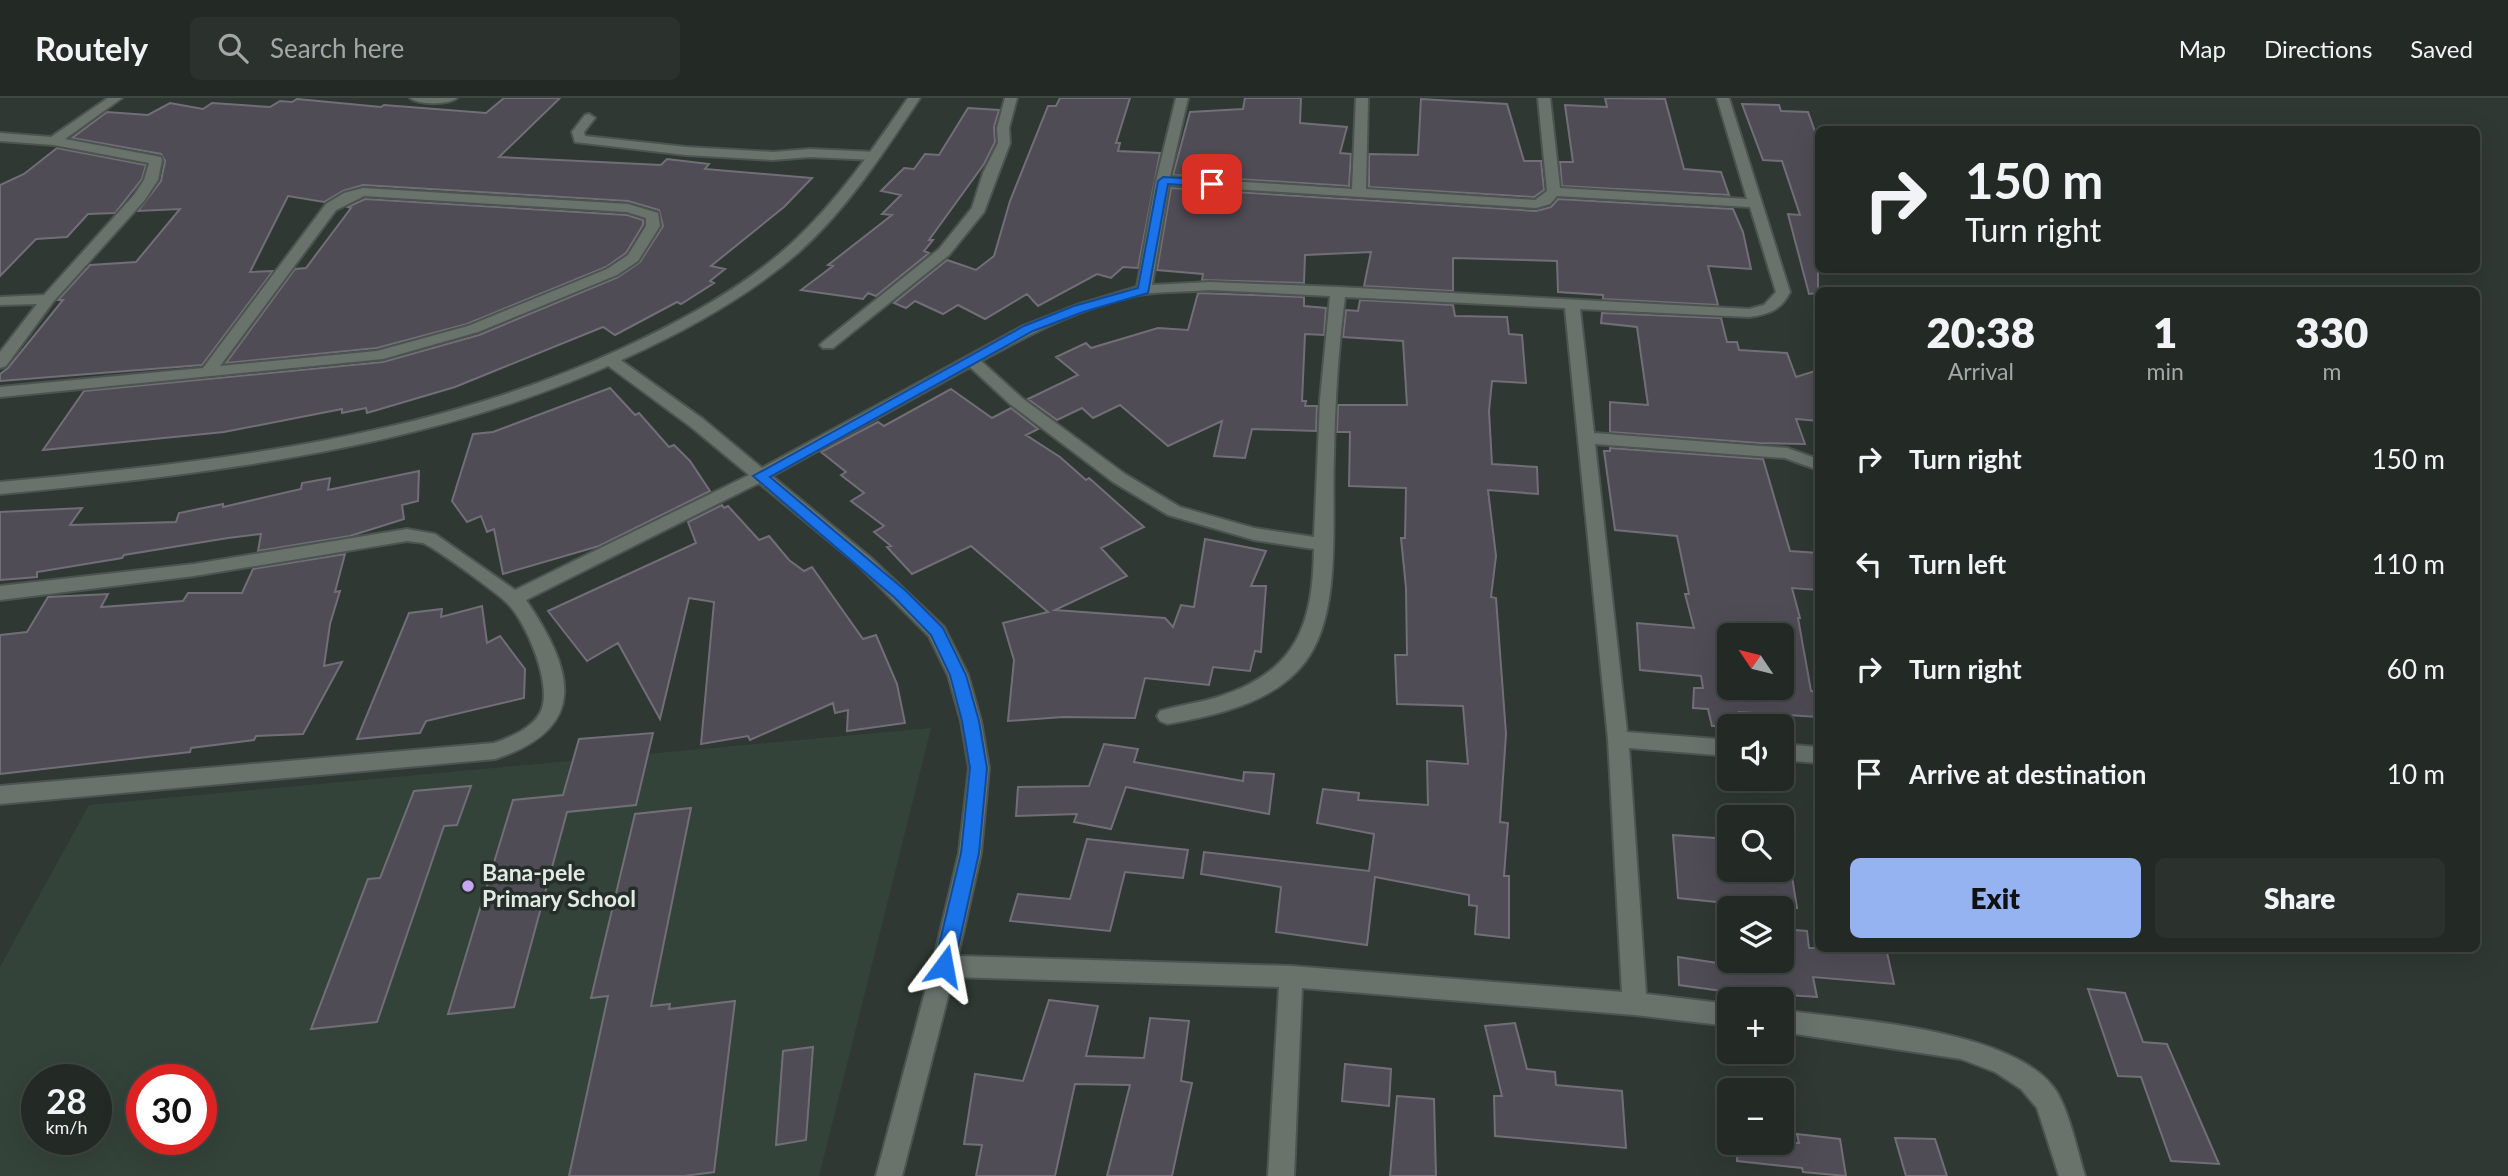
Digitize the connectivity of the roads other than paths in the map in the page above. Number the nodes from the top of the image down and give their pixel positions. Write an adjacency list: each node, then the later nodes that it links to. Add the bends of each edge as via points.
1 (116, 98): 12 (street)
2 (416, 98): 3 (street)
3 (452, 98)
4 (914, 98): 13 (street)
5 (1010, 98): 23 (street, via 1004,143 979,209 944,252)
6 (1182, 98): 14 (street)
7 (1362, 98): 15 (street)
8 (1544, 98): 16 (street)
9 (1723, 98): 17 (street)
10 (589, 118): 13 (street, via 578,132 579,139 772,156)
11 (0, 137): 12 (street)
12 (54, 141): 20 (street, via 156,160 151,180 139,198)
13 (874, 156): 25 (street, via 831,211 780,261 688,322)
14 (1163, 181): 15 (street); 18 (street)
15 (1359, 192): 16 (street, via 1526,204 1545,201)
16 (1554, 192): 17 (street)
17 (1754, 203): 22 (street, via 1783,292 1770,310 1749,313)
18 (1144, 290): 19 (street, via 1210,286); 24 (street, via 1056,317)
19 (1338, 291): 22 (street); 33 (street, via 1330,346)
20 (48, 299): 21 (street); 26 (street)
21 (0, 301)
22 (1572, 303): 29 (street)
23 (828, 345)
24 (972, 361): 31 (street); 33 (street, via 1016,401 1119,478 1174,511 1254,534)
25 (613, 362): 31 (street); 32 (street, via 483,410 359,441 262,460)
26 (0, 363)
27 (209, 371): 27 (street, via 378,356 473,329 624,265 650,233 653,216 628,208 363,192 348,196 331,207); 28 (street)
28 (0, 392)
29 (1588, 438): 30 (street, via 1787,453); 37 (street)
30 (1815, 464)
31 (760, 476): 35 (street); 42 (street, via 901,595 937,632 958,675 979,768 970,853)
32 (0, 488)
33 (1322, 544): 36 (street, via 1320,600 1308,642 1289,668 1252,692 1204,711)
34 (0, 593): 35 (street, via 194,570 407,535 429,538)
35 (514, 598): 41 (street, via 528,617 555,676 554,706 547,721 517,744 495,751)
36 (1167, 716)
37 (1618, 738): 38 (street); 44 (street)
38 (1717, 747)
39 (1794, 753): 40 (street)
40 (1815, 755)
41 (0, 795)
42 (944, 966): 43 (street); 47 (street)
43 (1291, 977): 44 (street); 48 (street)
44 (1635, 1004): 45 (street)
45 (1717, 1014)
46 (1794, 1023): 49 (street, via 1961,1048 2003,1063 2048,1101)
47 (889, 1176)
48 (1281, 1176)
49 (2072, 1176)

